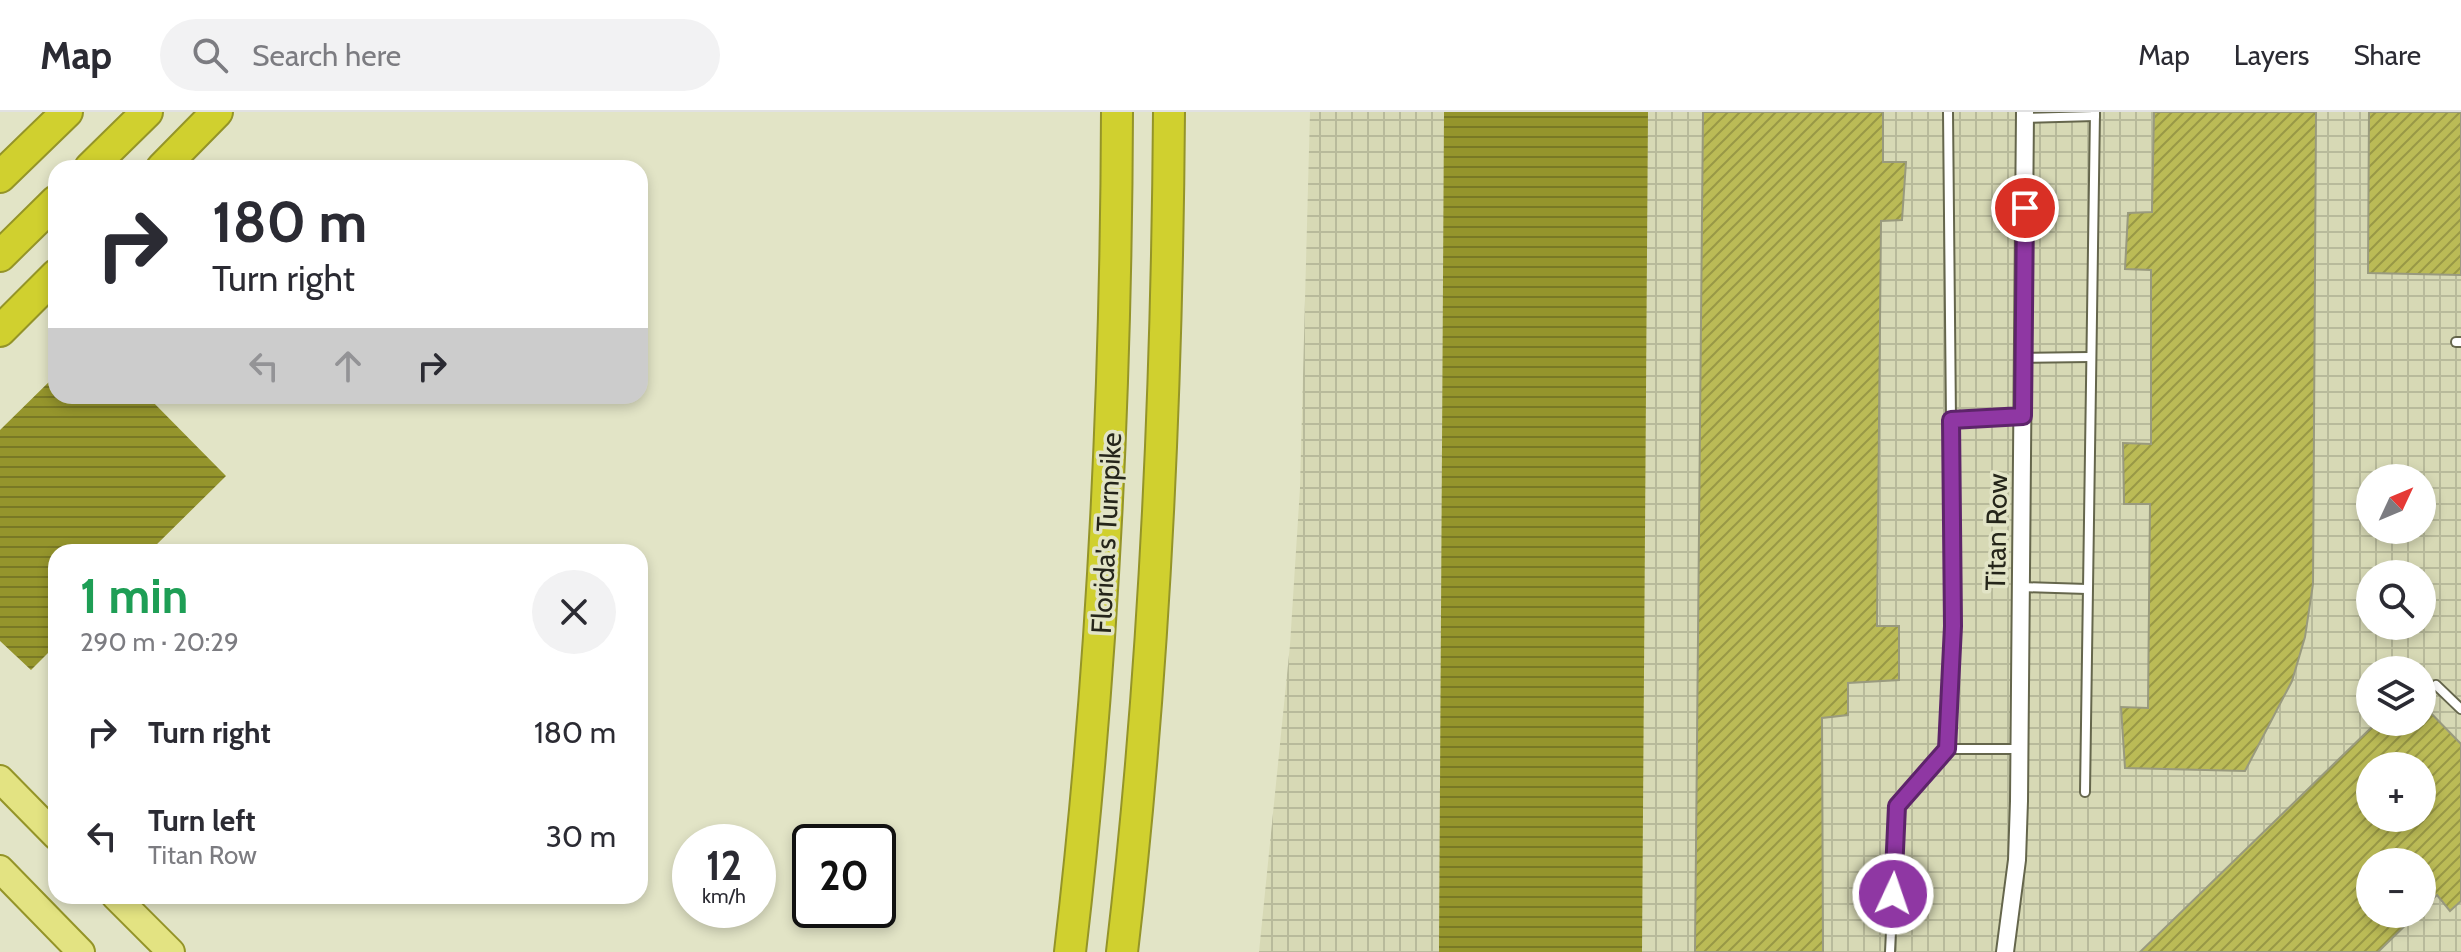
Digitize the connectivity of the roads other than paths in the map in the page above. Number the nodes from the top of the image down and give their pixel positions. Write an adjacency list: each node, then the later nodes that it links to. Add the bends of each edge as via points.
1 (67, 112): 11 (highway)
2 (147, 112): 9 (highway)
3 (217, 112): 10 (highway)
4 (1117, 112): 33 (highway, Florida's Turnpike, via 1108,538)
5 (1169, 112): 34 (highway, Florida's Turnpike, via 1159,541)
6 (1948, 112): 19 (lane)
7 (2095, 114): 8 (lane); 16 (lane)
8 (2025, 115): 17 (street, Titan Row)
9 (98, 160)
10 (170, 160)
11 (0, 177)
12 (48, 209): 13 (highway)
13 (0, 256)
14 (48, 283): 15 (highway)
15 (0, 331)
16 (2090, 357): 17 (lane); 21 (lane)
17 (2023, 358): 18 (street, Titan Row)
18 (2023, 416): 19 (lane); 20 (street, Titan Row)
19 (1951, 420): 24 (lane, via 1953,626)
20 (2021, 587): 21 (lane); 25 (street, Titan Row)
21 (2087, 589): 27 (lane)
22 (2436, 685): 23 (lane)
23 (2461, 709)
24 (1947, 749): 25 (lane); 35 (lane, via 1897,806)
25 (2020, 749): 36 (street, Titan Row, via 2017,860)
26 (0, 779): 28 (main road)
27 (2085, 792)
28 (48, 828)
29 (0, 869): 31 (main road)
30 (123, 904): 32 (main road)
31 (81, 952)
32 (171, 952)
33 (1070, 952)
34 (1122, 952)
35 (1890, 952)
36 (2005, 952)

